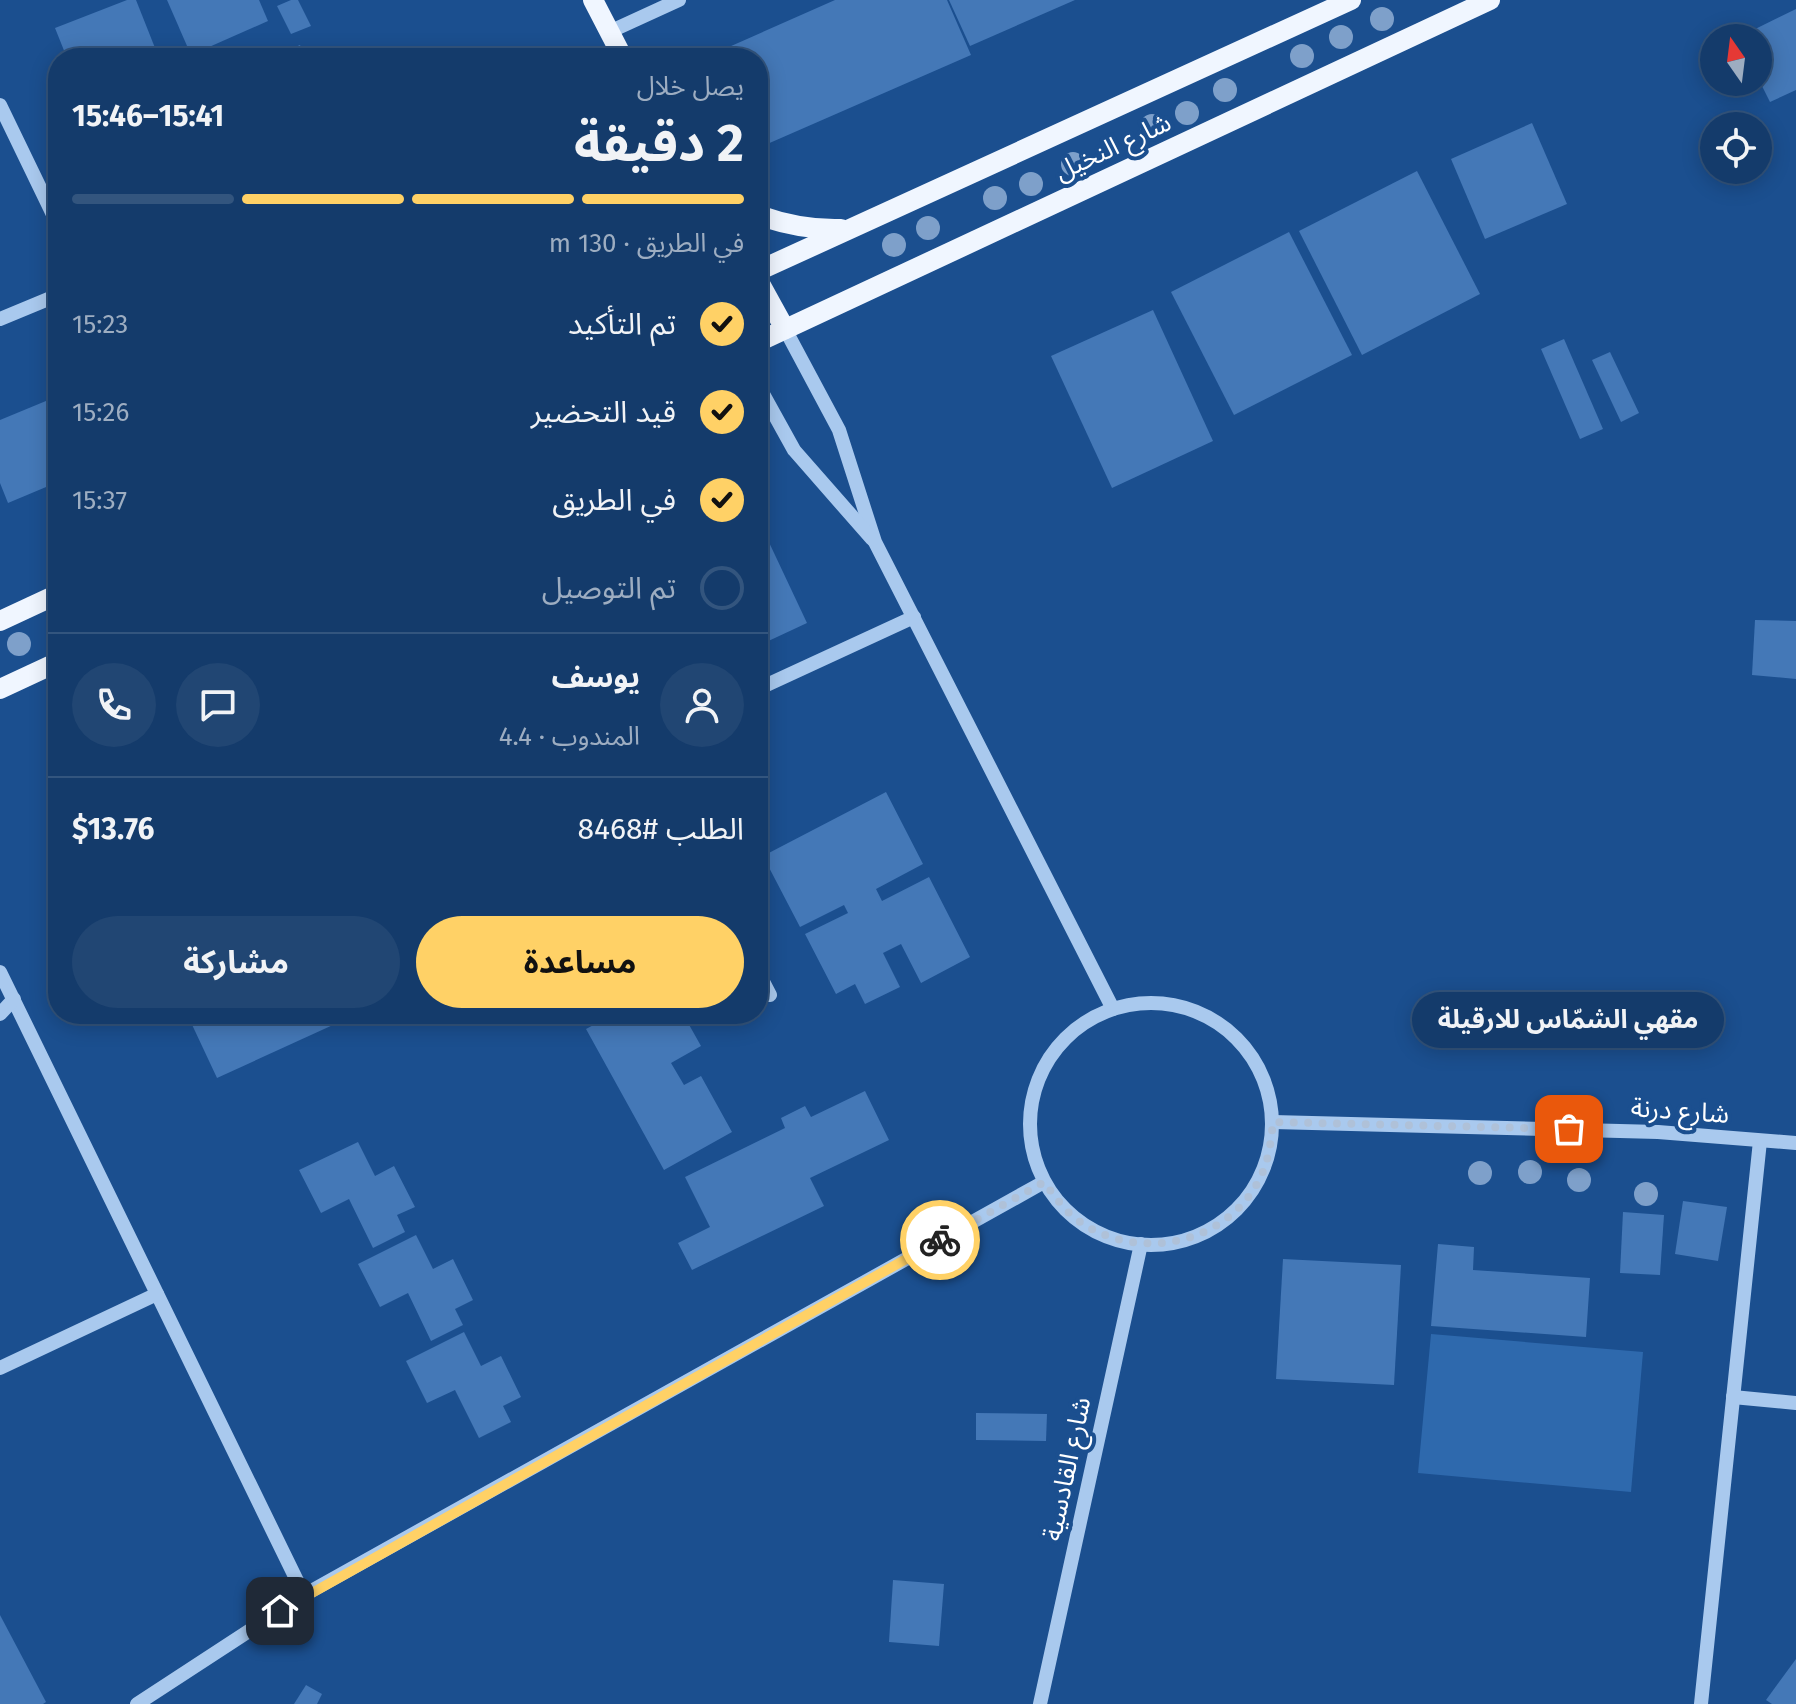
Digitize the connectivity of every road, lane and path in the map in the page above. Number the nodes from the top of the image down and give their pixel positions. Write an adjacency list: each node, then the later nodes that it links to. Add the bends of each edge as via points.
1 (593, 0): 5 (main road)
2 (679, 0): 5 (street)
3 (1351, 0): 10 (main road, شارع النخيل)
4 (1490, 0): 15 (main road, شارع النخيل)
5 (609, 32): 6 (main road)
6 (617, 48)
7 (0, 105): 8 (street)
8 (48, 204)
9 (768, 218): 10 (main road, via 817,230)
10 (849, 229): 11 (main road, شارع النخيل)
11 (768, 266)
12 (768, 298): 15 (main road)
13 (48, 299): 14 (street)
14 (0, 319)
15 (785, 329): 16 (main road, شارع النخيل); 18 (street, via 839,430)
16 (768, 337)
17 (768, 403): 18 (street, via 794,450)
18 (875, 542): 20 (street)
19 (48, 599): 21 (main road)
20 (914, 617): 23 (street); 29 (street)
21 (0, 621)
22 (48, 667): 24 (main road)
23 (768, 684)
24 (0, 689)
25 (0, 972): 28 (street)
26 (768, 991): 27 (street)
27 (770, 995)
28 (14, 999): 30 (street); 36 (street)
29 (1113, 1009): 31 (street, via 1177,1005 1217,1022 1255,1060 1268,1090); 34 (street, via 1085,1022 1062,1042 1033,1094 1033,1154)
30 (0, 1014)
31 (1273, 1122): 32 (street, شارع درنة, via 1658,1132); 35 (street, via 1260,1178 1223,1222 1169,1244)
32 (1760, 1141): 33 (street, شارع درنة); 38 (street)
33 (1796, 1143)
34 (1044, 1182): 35 (street, via 1075,1218 1095,1231); 40 (street)
35 (1141, 1244): 42 (street, شارع القادسية)
36 (157, 1294): 37 (street); 40 (street)
37 (0, 1368)
38 (1733, 1397): 39 (street); 43 (street)
39 (1796, 1403)
40 (304, 1595): 41 (street)
41 (137, 1704)
42 (1041, 1704)
43 (1701, 1704)

